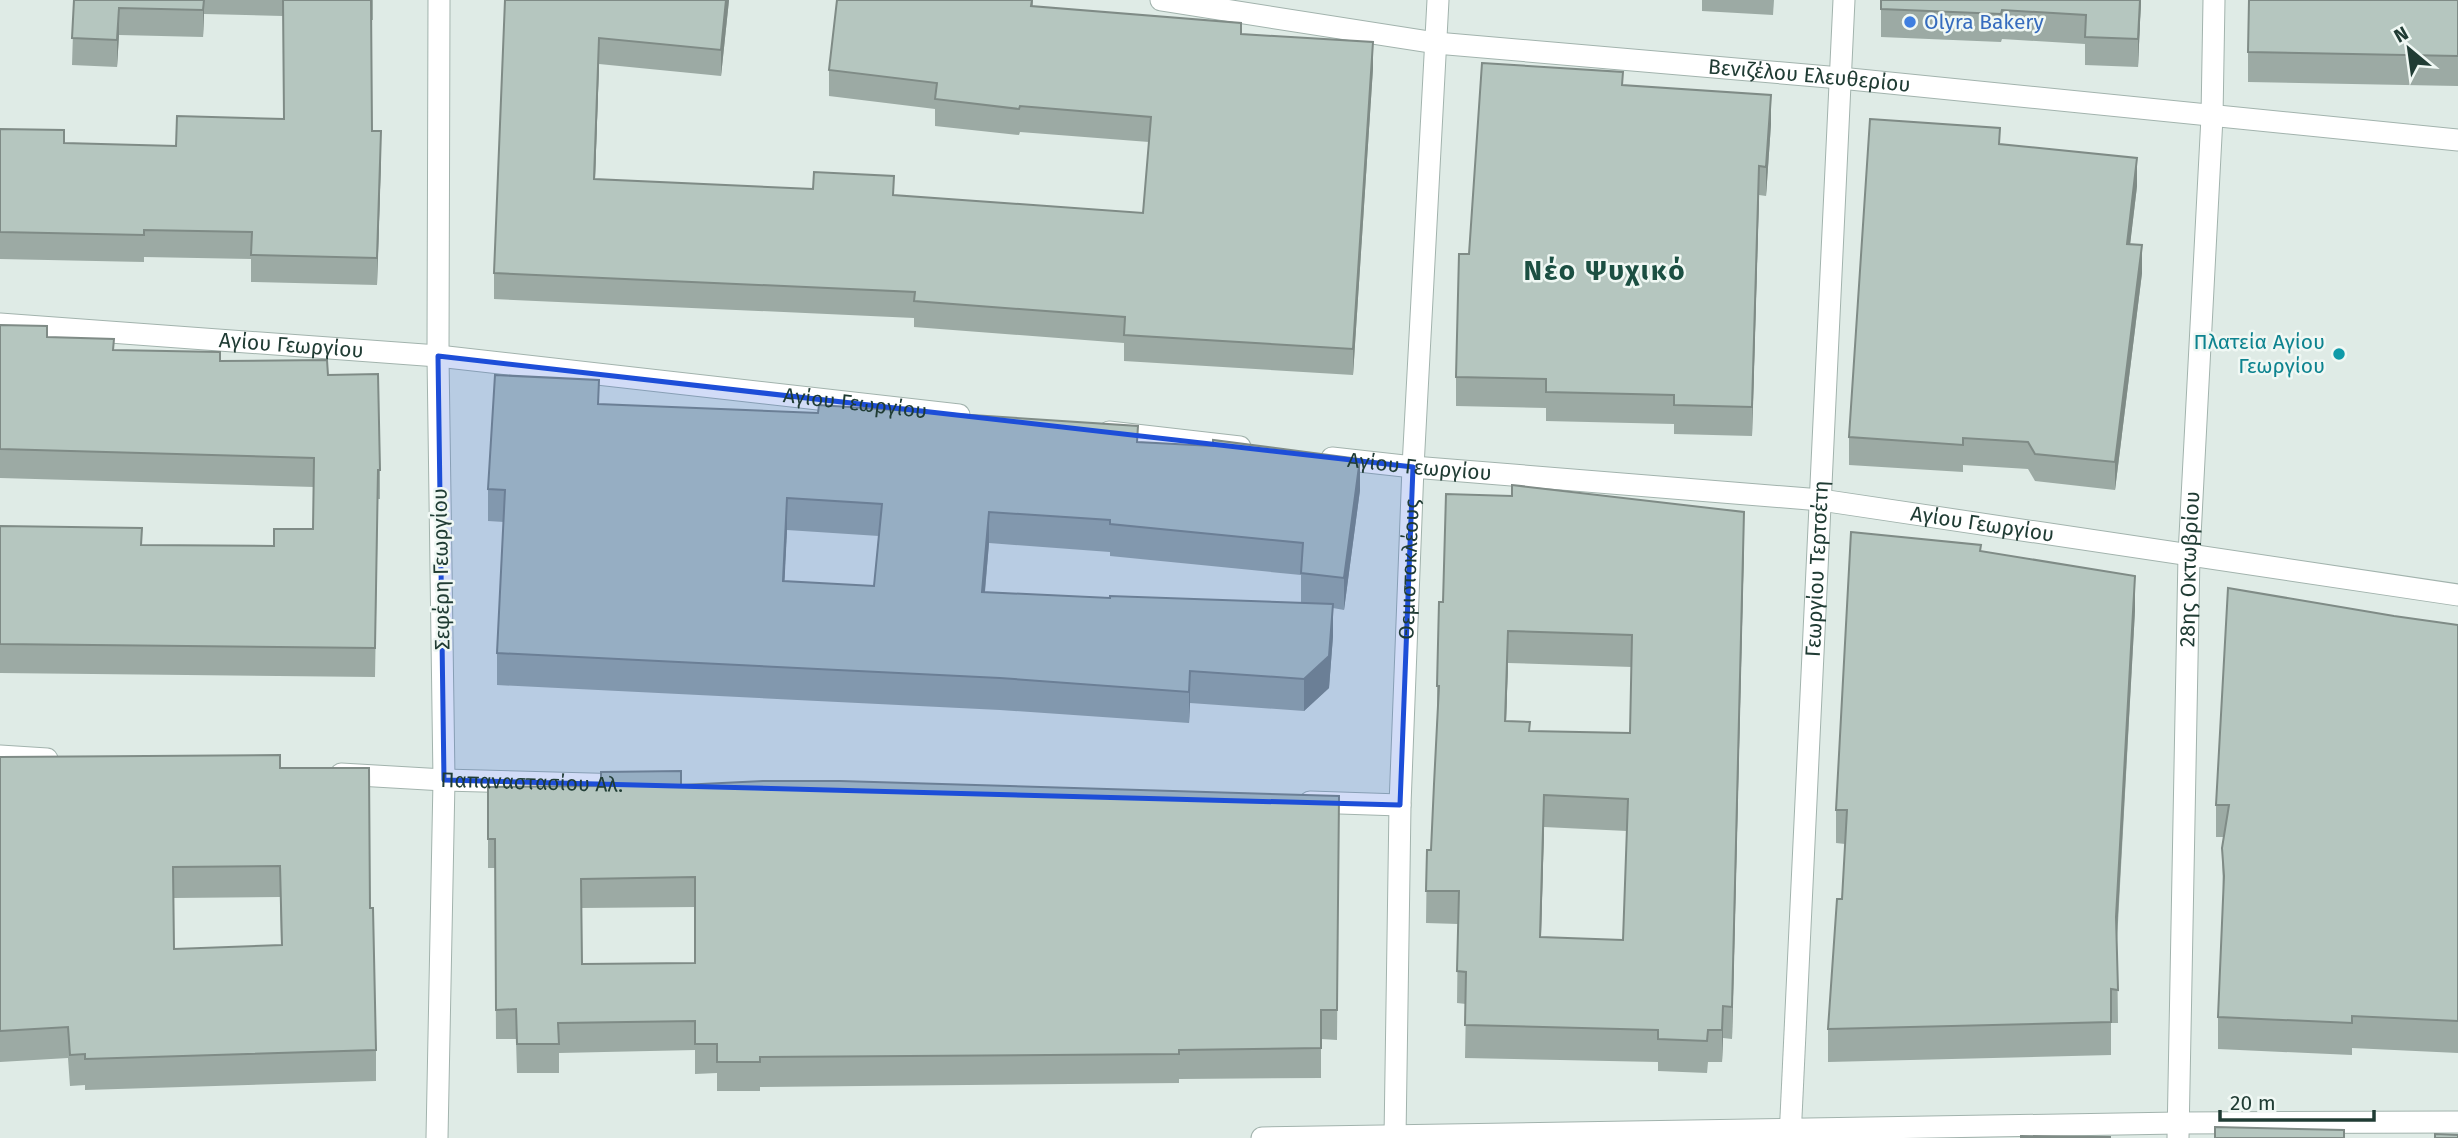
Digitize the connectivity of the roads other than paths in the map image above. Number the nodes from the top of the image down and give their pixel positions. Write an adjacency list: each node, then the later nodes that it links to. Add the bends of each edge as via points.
1 (439, 0): 11 (street, Σεφέρη Γεωργίου)
2 (1161, 0): 6 (street, Βενιζέλου Ελευθερίου)
3 (1438, 0): 6 (street, Θεμιστοκλέους)
4 (1844, 0): 7 (street, Γεωργίου Τερτσέτη)
5 (2214, 0): 8 (street, 28ης Οκτωβρίου)
6 (1436, 43): 7 (street, Βενιζέλου Ελευθερίου); 16 (street, Θεμιστοκλέους)
7 (1840, 78): 8 (street, Βενιζέλου Ελευθερίου); 17 (street, Γεωργίου Τερτσέτη)
8 (2212, 117): 9 (street, Βενιζέλου Ελευθερίου); 18 (street, 28ης Οκτωβρίου)
9 (2458, 140)
10 (0, 324): 11 (street, Αγίου Γεωργίου)
11 (438, 356): 12 (street, Αγίου Γεωργίου); 23 (street, Σεφέρη Γεωργίου)
12 (974, 417)
13 (1084, 430): 14 (street)
14 (1262, 450)
15 (1317, 456): 16 (street, Αγίου Γεωργίου)
16 (1413, 467): 17 (street, Αγίου Γεωργίου); 26 (street, Θεμιστοκλέους)
17 (1821, 500): 18 (street, Αγίου Γεωργίου); 29 (street, Γεωργίου Τερτσέτη)
18 (2189, 555): 19 (street, Αγίου Γεωργίου); 28 (street, 28ης Οκτωβρίου)
19 (2458, 595)
20 (0, 756): 21 (street)
21 (69, 760)
22 (319, 773): 23 (street, Παπαναστασίου Αλ.)
23 (444, 780): 24 (street, Παπαναστασίου Αλ.); 31 (street, Σεφέρη Γεωργίου)
24 (651, 785)
25 (1289, 802): 26 (street)
26 (1400, 805): 30 (street, Θεμιστοκλέους)
27 (2458, 1122): 28 (street)
28 (2178, 1130): 29 (street)
29 (1790, 1134): 30 (street)
30 (1395, 1136): 32 (street)
31 (437, 1138)
32 (1262, 1138)

